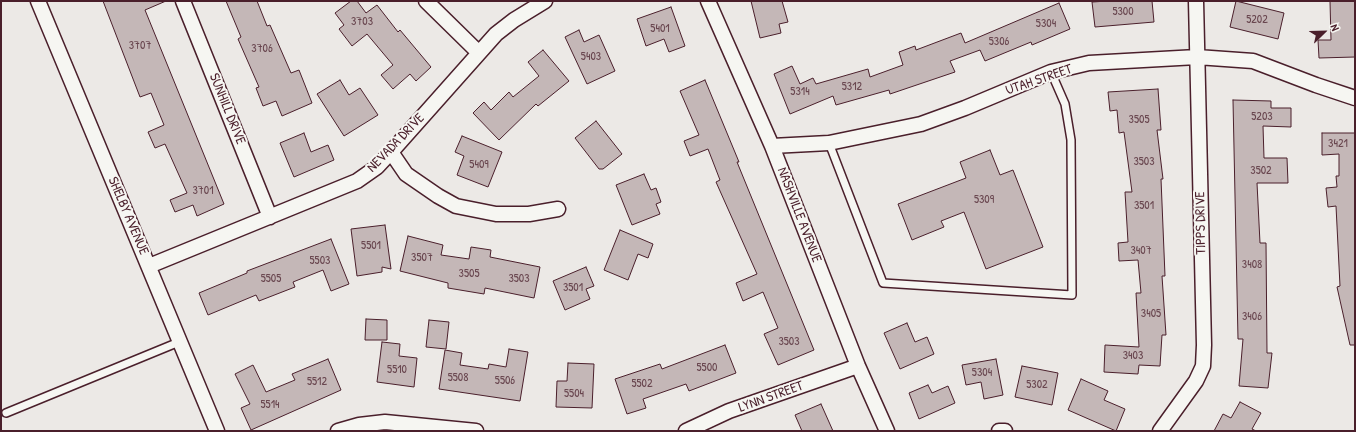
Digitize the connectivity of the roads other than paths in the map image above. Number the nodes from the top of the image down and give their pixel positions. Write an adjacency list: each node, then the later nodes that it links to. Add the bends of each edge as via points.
1 (38, 1): 16 (street, SHELBY AVENUE)
2 (183, 1): 15 (street, SUNHILL DRIVE)
3 (426, 1): 7 (street)
4 (545, 1): 7 (street, NEVADA DRIVE, via 514,20)
5 (708, 1): 12 (street, NASHVILLE AVENUE)
6 (1196, 1): 8 (street, TIPPS DRIVE)
7 (478, 52): 13 (street, NEVADA DRIVE)
8 (1197, 57): 9 (street, UTAH STREET, via 1089,63); 10 (street, UTAH STREET, via 1253,60); 27 (street, TIPPS DRIVE, via 1203,366 1196,381)
9 (1051, 72): 11 (street, UTAH STREET, via 921,124); 11 (lane, via 1065,104 1071,140 1072,295 883,282)
10 (1355, 98)
11 (829, 143): 12 (street, UTAH STREET)
12 (772, 146): 18 (street, NASHVILLE AVENUE)
13 (391, 152): 14 (street, via 406,174 456,206 496,214 529,214); 15 (street, NEVADA DRIVE, via 377,167 357,181)
14 (558, 209)
15 (270, 217): 16 (street, NEVADA DRIVE)
16 (149, 266): 17 (street, SHELBY AVENUE)
17 (179, 342): 19 (lane); 20 (street, SHELBY AVENUE)
18 (858, 366): 23 (street, LYNN STREET, via 729,411); 24 (street, NASHVILLE AVENUE)
19 (6, 413)
20 (217, 431)
21 (338, 431): 22 (street, via 385,422)
22 (476, 431)
23 (686, 431)
24 (887, 431)
25 (999, 431): 26 (street)
26 (1005, 431)
27 (1160, 431)

